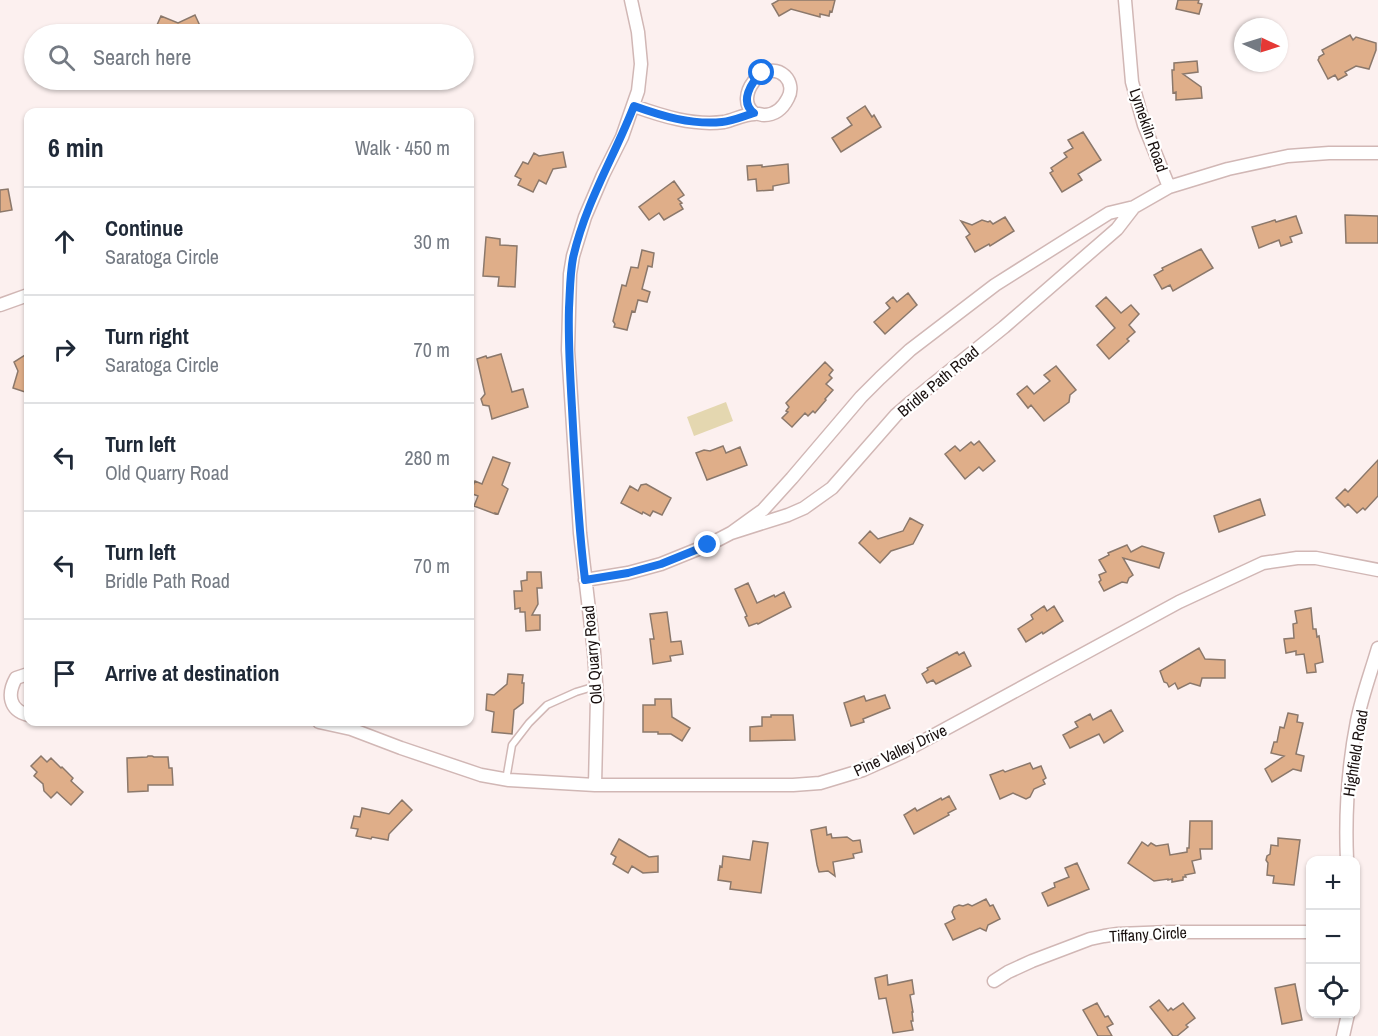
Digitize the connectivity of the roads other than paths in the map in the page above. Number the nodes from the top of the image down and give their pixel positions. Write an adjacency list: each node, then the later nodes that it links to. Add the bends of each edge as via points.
1 (631, 0): 3 (street, Old Quarry Road, via 641,64)
2 (1125, 0): 6 (street, Lymekiln Road, via 1132,82)
3 (634, 106): 4 (street, via 698,123 724,122); 12 (street, Old Quarry Road, via 585,217 570,274 568,350)
4 (754, 113)
5 (1378, 153): 6 (street, Bridle Path Road, via 1288,156)
6 (1169, 187): 7 (street, Bridle Path Road)
7 (1134, 207): 10 (street, Bridle Path Road, via 1109,213 1034,259 910,350 861,397 763,510); 10 (street, Bridle Path Road, via 1117,229 911,402 819,499 788,515)
8 (24, 296): 9 (street)
9 (0, 305)
10 (731, 533): 12 (street, Bridle Path Road, via 661,564)
11 (1378, 570): 19 (street, Pine Valley Drive, via 1316,558 1263,563 1179,602 903,752 820,783)
12 (585, 580): 15 (street, Old Quarry Road)
13 (1378, 648): 20 (street, Highfield Road, via 1358,719 1350,766)
14 (24, 675): 16 (street, via 16,678 11,692 14,707)
15 (596, 686): 18 (lane, via 547,705 529,723 512,745); 19 (street, Old Quarry Road)
16 (24, 713)
17 (337, 726): 18 (street, Pine Valley Drive, via 482,776)
18 (506, 780): 19 (street, Pine Valley Drive)
19 (595, 785)
20 (1347, 856)
21 (1306, 932): 22 (street, Tiffany Circle, via 1104,936 1032,961)
22 (994, 981)
23 (1347, 1018): 24 (street)
24 (1343, 1036)

